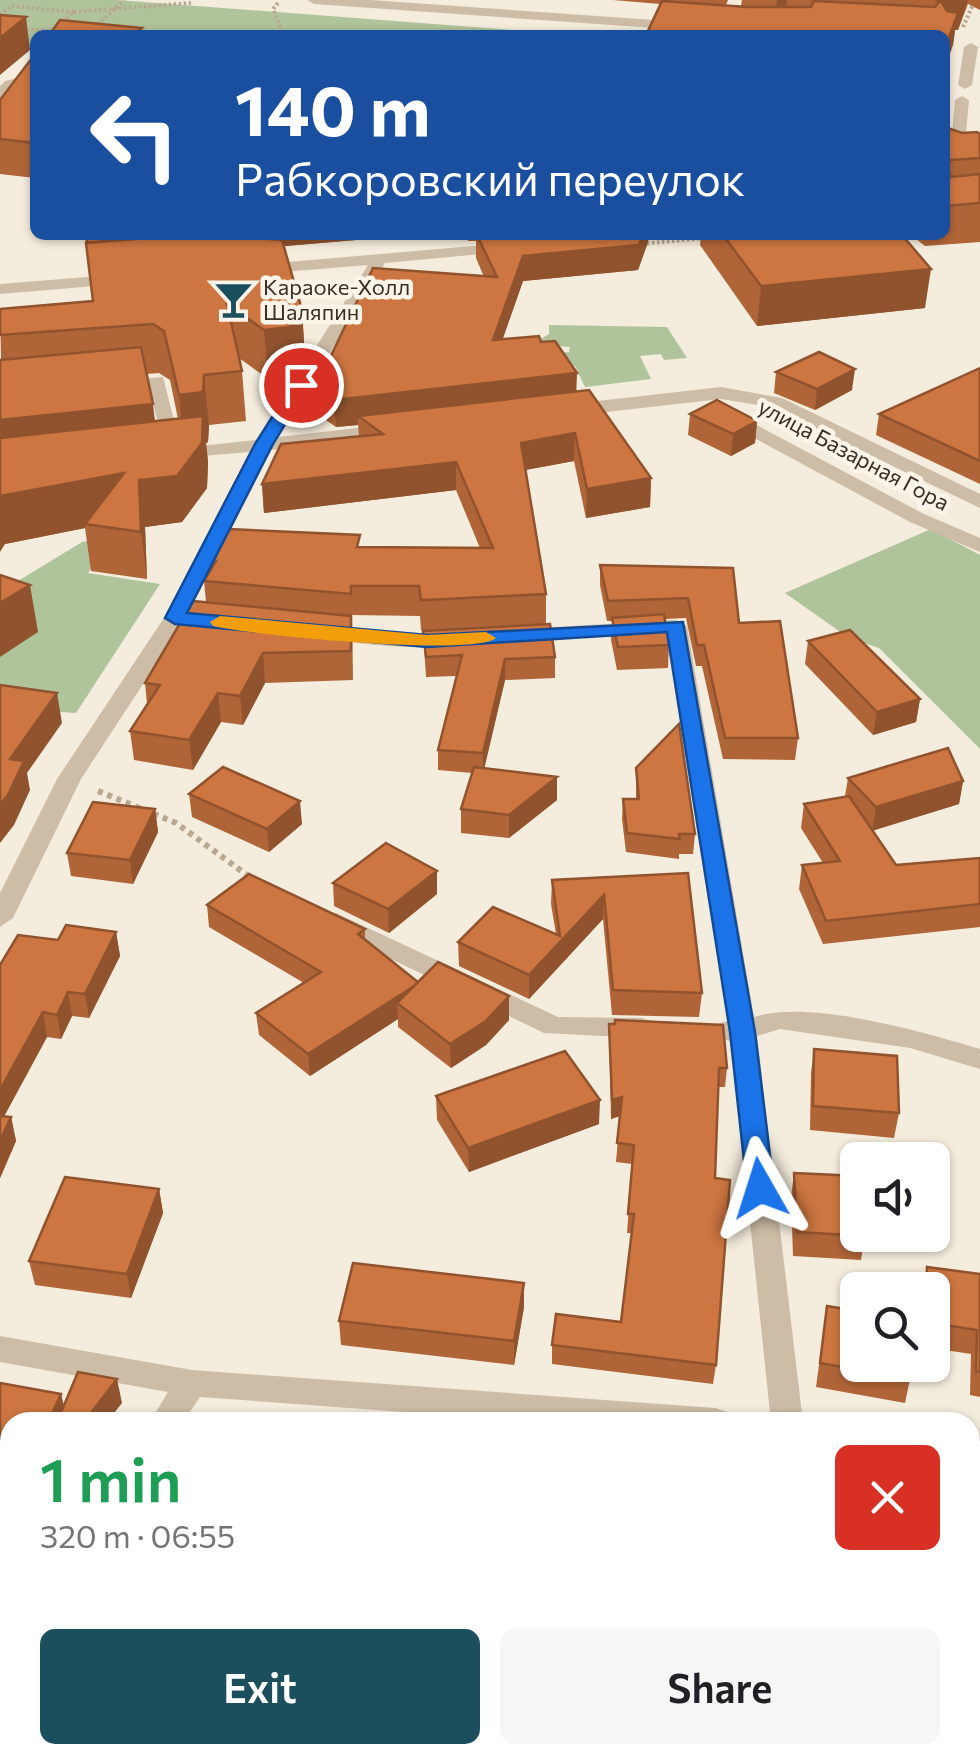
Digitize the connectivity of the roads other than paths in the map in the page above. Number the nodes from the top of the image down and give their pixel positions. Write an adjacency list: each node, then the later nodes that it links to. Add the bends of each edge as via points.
1 (314, 0): 3 (street)
2 (448, 0): 3 (street)
3 (519, 7): 4 (street); 5 (street)
4 (692, 18)
5 (587, 20): 7 (street); 8 (street)
6 (708, 28): 7 (street)
7 (630, 29)
8 (581, 30)
9 (969, 41): 12 (street)
10 (30, 79): 11 (street)
11 (0, 94)
12 (958, 102): 13 (street); 15 (street, via 959,133)
13 (980, 112)
14 (950, 154): 15 (street)
15 (979, 163)
16 (532, 246): 17 (street)
17 (379, 260): 18 (street); 25 (street)
18 (248, 270)
19 (137, 278): 20 (street)
20 (0, 289)
21 (102, 386): 25 (street, via 157,381 164,456)
22 (720, 394): 23 (street, улица Базарная Гора); 26 (street, улица Базарная Гора, via 775,402); 27 (street, улица Базарная Гора, via 724,414)
23 (542, 413)
24 (403, 429): 25 (street)
25 (264, 444): 30 (street, via 185,619 69,779)
26 (980, 502)
27 (980, 546)
28 (291, 629): 33 (street, via 427,641 676,626)
29 (261, 886): 31 (street, via 554,1026)
30 (0, 918)
31 (667, 1029)
32 (705, 1030): 33 (street)
33 (743, 1032): 34 (street, via 779,1019 912,1038); 39 (street)
34 (980, 1059)
35 (0, 1349): 36 (street)
36 (192, 1383): 37 (street); 38 (street)
37 (173, 1412)
38 (582, 1412)
39 (786, 1412)

